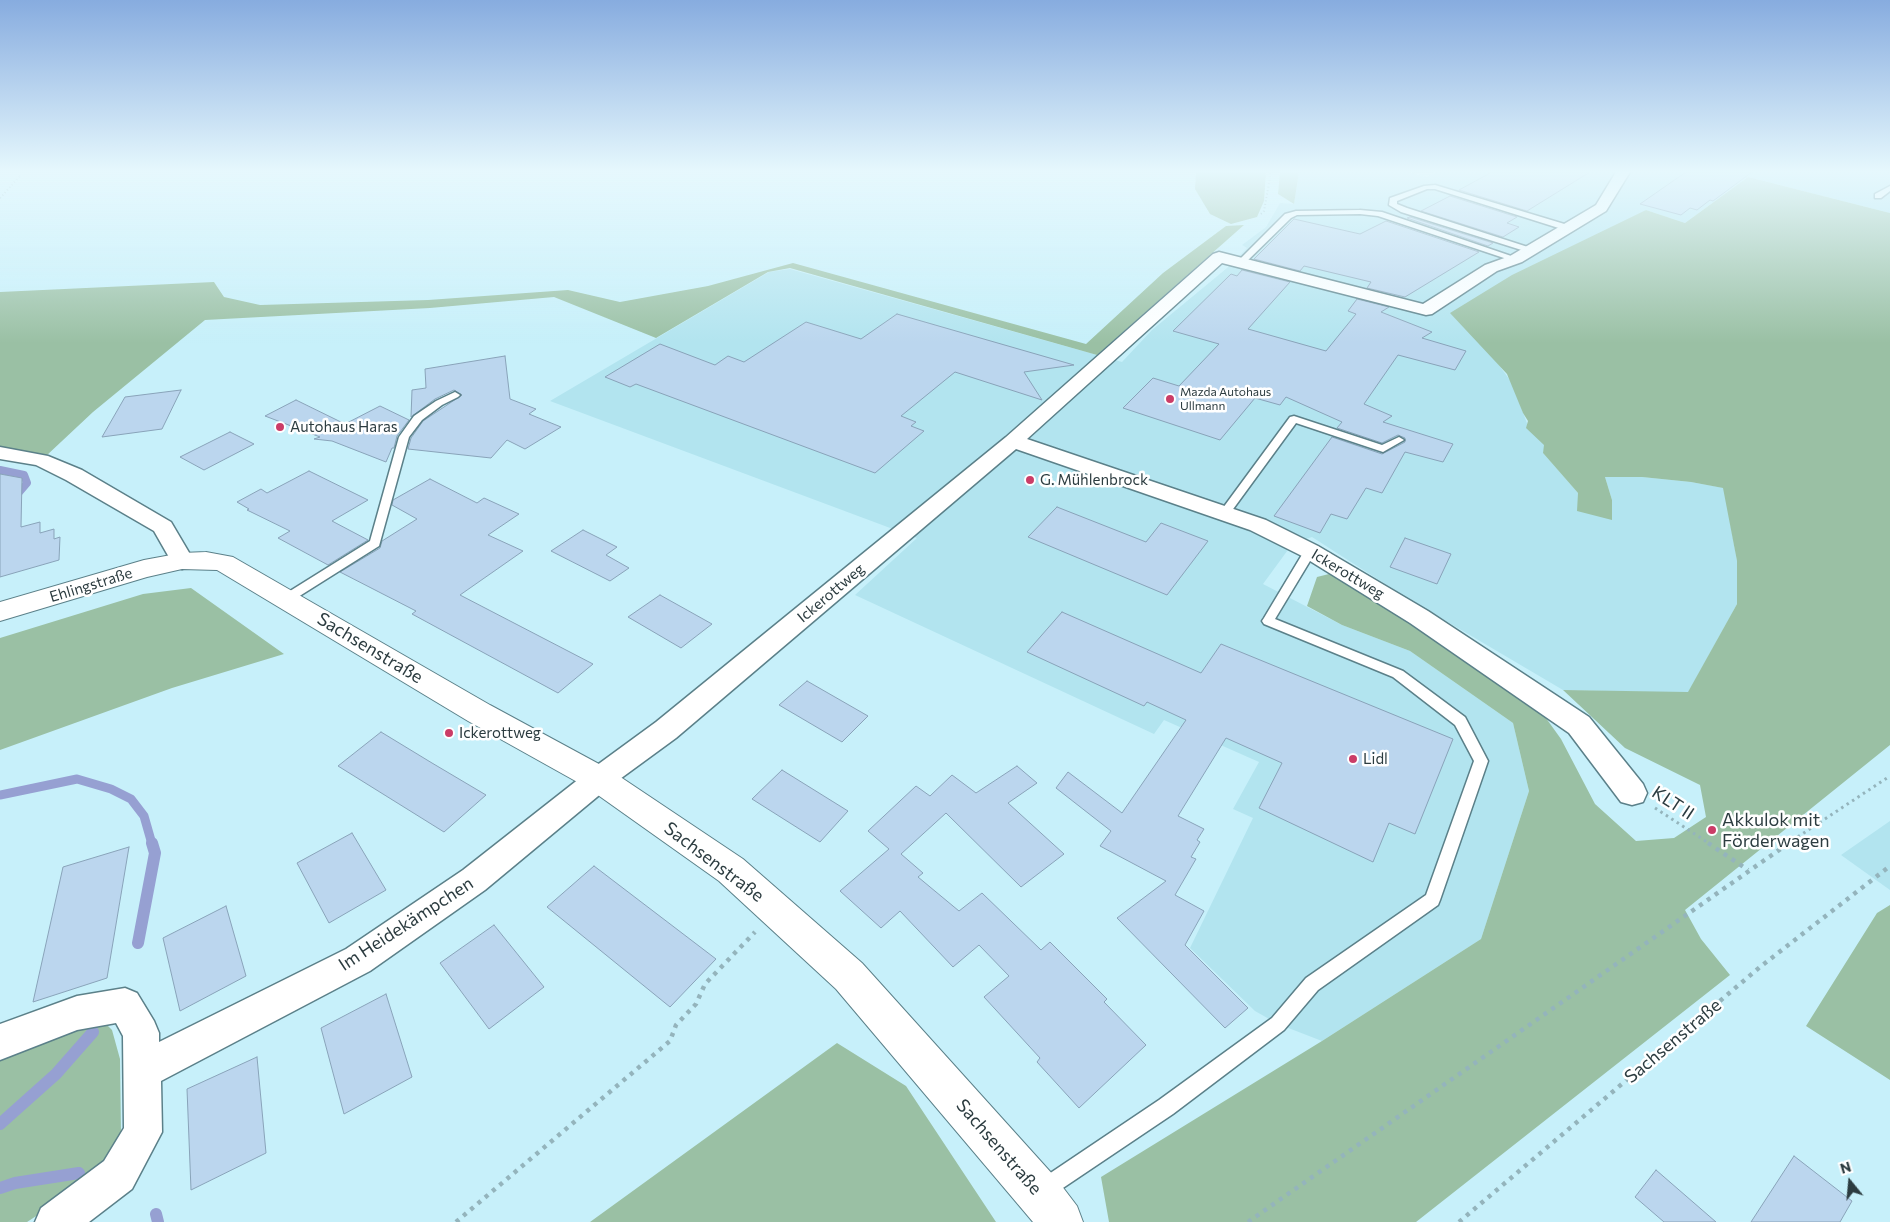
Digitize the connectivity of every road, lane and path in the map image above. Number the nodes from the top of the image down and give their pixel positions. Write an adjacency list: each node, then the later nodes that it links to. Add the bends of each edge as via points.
1 (1275, 229): 7 (lane)
2 (1425, 229): 6 (lane)
3 (1464, 229): 5 (lane)
4 (1566, 229): 5 (street, Ickerottweg)
5 (1531, 250): 6 (street, Ickerottweg)
6 (1516, 259): 7 (street, Ickerottweg, via 1491,268 1426,310)
7 (1240, 263): 10 (street, Ickerottweg, via 1219,258)
8 (455, 395): 15 (lane, via 439,402 418,418 404,437 375,543)
9 (1399, 440): 12 (lane, via 1383,449 1294,419)
10 (1013, 441): 12 (street, Ickerottweg); 18 (street, Ickerottweg, via 666,730)
11 (0, 453): 14 (street, via 41,460 74,475 163,527)
12 (1224, 514): 13 (street, Ickerottweg, via 1258,524)
13 (1310, 551): 19 (street, Ickerottweg, via 1418,617 1579,725); 25 (lane, via 1268,621 1398,674 1460,721 1481,761 1432,900 1312,984 1278,1024 1166,1107)
14 (182, 561): 15 (street, Sachsenstraße, via 224,563); 16 (street, Ehlingstraße, via 144,569)
15 (286, 599): 18 (street, Sachsenstraße, via 478,713)
16 (0, 612)
17 (1890, 776): 21 (path)
18 (599, 780): 22 (street, Sachsenstraße, via 731,870); 24 (street, Im Heidekämpchen, via 474,880 358,960)
19 (1632, 793): 21 (path, KLT II)
20 (1890, 866): 30 (path, Sachsenstraße, via 1760,967)
21 (1748, 870): 29 (path)
22 (777, 910): 25 (street, Sachsenstraße, via 849,976); 27 (path, via 705,984 696,1004 676,1025 670,1041)
23 (0, 1042): 24 (street, via 77,1013 124,1005 141,1033)
24 (143, 1070): 26 (street, via 143,1132 118,1175)
25 (1039, 1193): 28 (street, Sachsenstraße)
26 (55, 1222)
27 (456, 1222)
28 (1062, 1222)
29 (1248, 1222)
30 (1459, 1222)

